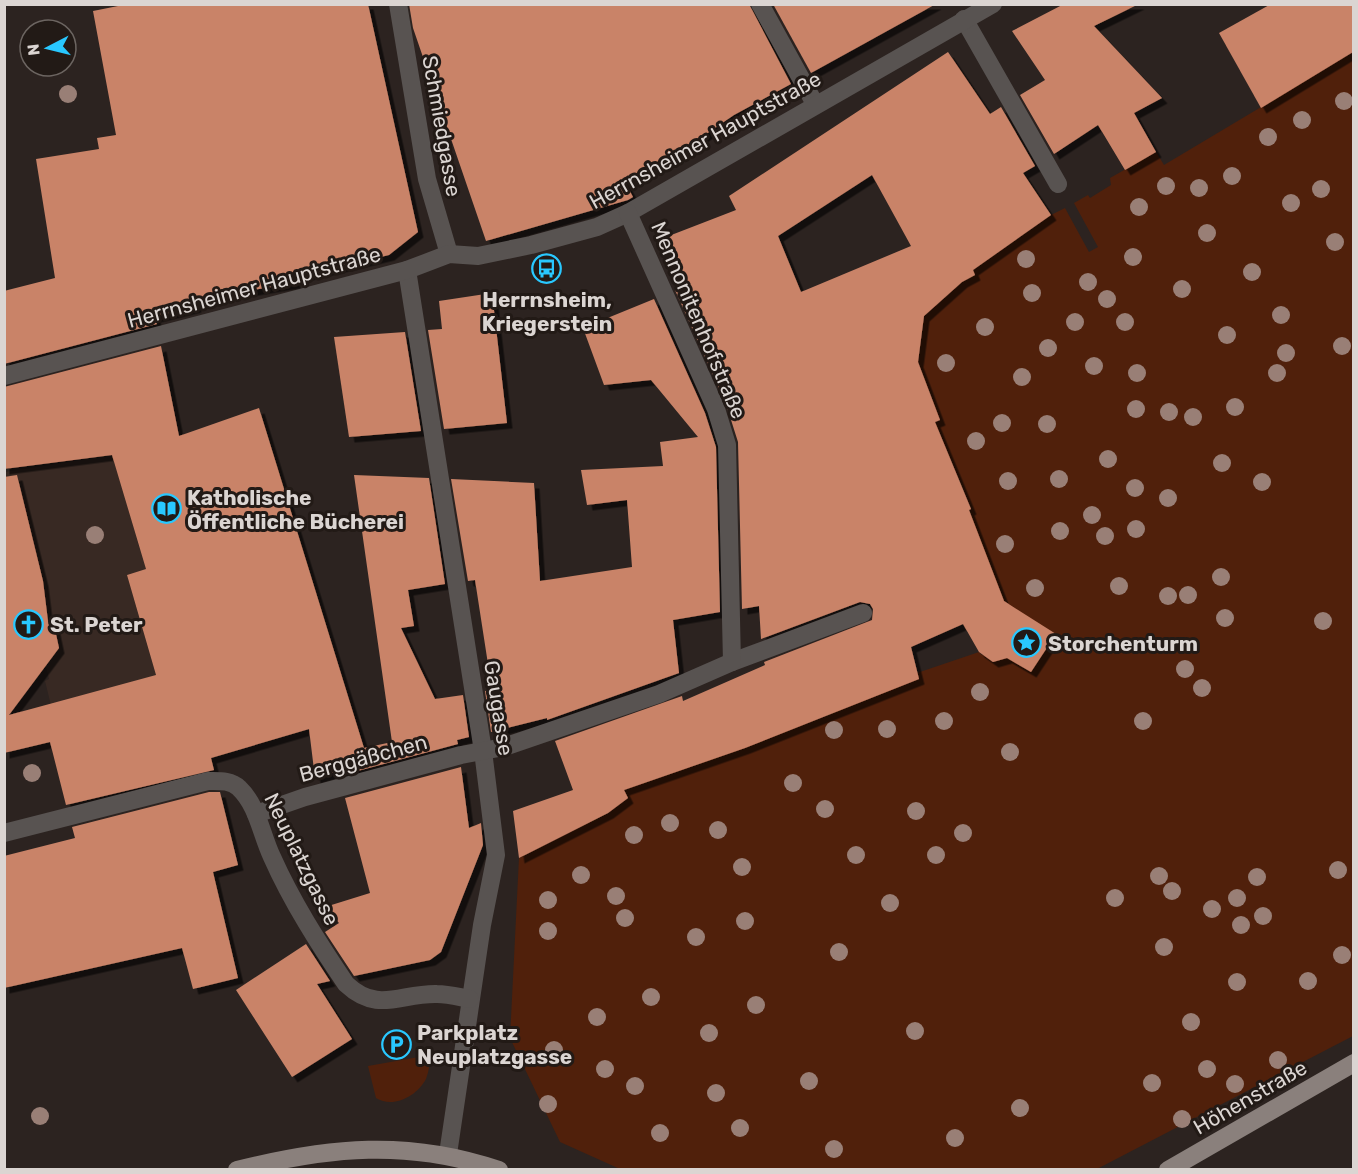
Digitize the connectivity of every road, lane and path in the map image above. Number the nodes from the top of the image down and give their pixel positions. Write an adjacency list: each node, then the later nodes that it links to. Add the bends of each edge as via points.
1 (398, 4): 8 (street, Schmiedgasse, via 427,179)
2 (760, 4): 5 (street)
3 (993, 4): 4 (street, Herrnsheimer Hauptstraße)
4 (964, 19): 5 (street, Herrnsheimer Hauptstraße); 6 (street)
5 (815, 104): 7 (street, Herrnsheimer Hauptstraße)
6 (1058, 184)
7 (628, 213): 8 (street, Herrnsheimer Hauptstraße, via 597,227 531,245 478,256); 12 (street, Mennonitenhofstraße, via 716,409 727,445)
8 (448, 254): 9 (street, Herrnsheimer Hauptstraße)
9 (407, 270): 10 (street, Herrnsheimer Hauptstraße); 13 (street, Gaugasse)
10 (4, 376)
11 (863, 613): 12 (street)
12 (732, 662): 13 (street, via 659,694)
13 (483, 751): 14 (street, Berggäßchen, via 316,794); 16 (street, Gaugasse, via 496,855)
14 (256, 814): 15 (street, Neuplatzgasse, via 236,785 208,781); 16 (street, Neuplatzgasse, via 271,856 297,906 346,984 357,994 381,1001 435,993)
15 (4, 833)
16 (470, 999): 18 (street, Gaugasse)
17 (1353, 1063): 21 (main road, Höhenstraße)
18 (448, 1154): 19 (main road, via 343,1150 294,1155); 20 (main road)
19 (237, 1170)
20 (499, 1170)
21 (1168, 1170)

